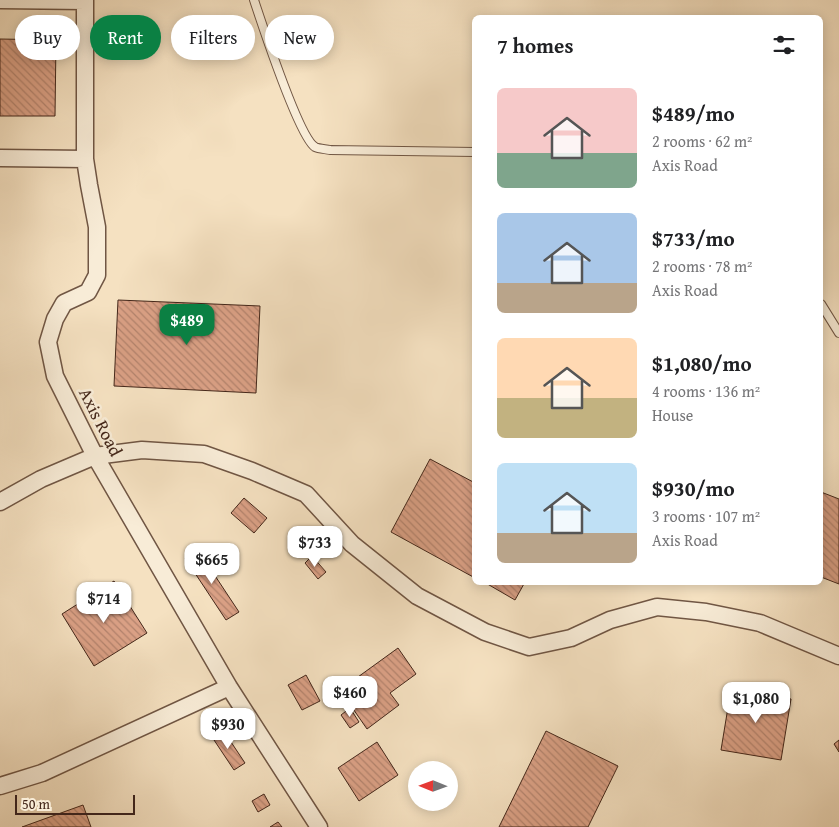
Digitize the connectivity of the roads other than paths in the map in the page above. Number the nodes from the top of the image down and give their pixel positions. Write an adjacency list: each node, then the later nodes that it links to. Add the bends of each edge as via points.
1 (0, 0): 2 (street)
2 (85, 0): 6 (street, Axis Road)
3 (254, 0): 4 (lane, via 297,117 306,137 315,147 330,150)
4 (472, 152)
5 (0, 158): 6 (street)
6 (86, 158): 9 (street, Axis Road, via 97,227 97,275 88,292 64,303 48,342 55,376)
7 (823, 307): 8 (lane)
8 (839, 333)
9 (95, 456): 10 (street, via 41,479); 11 (street, via 142,450 204,454 288,486 306,494 352,544 417,596 485,632 529,647 571,638 610,620 657,607 706,612 760,623); 12 (street, Axis Road)
10 (0, 502)
11 (839, 656)
12 (229, 688): 13 (street, via 42,773); 14 (street, Axis Road)
13 (0, 786)
14 (319, 827)

